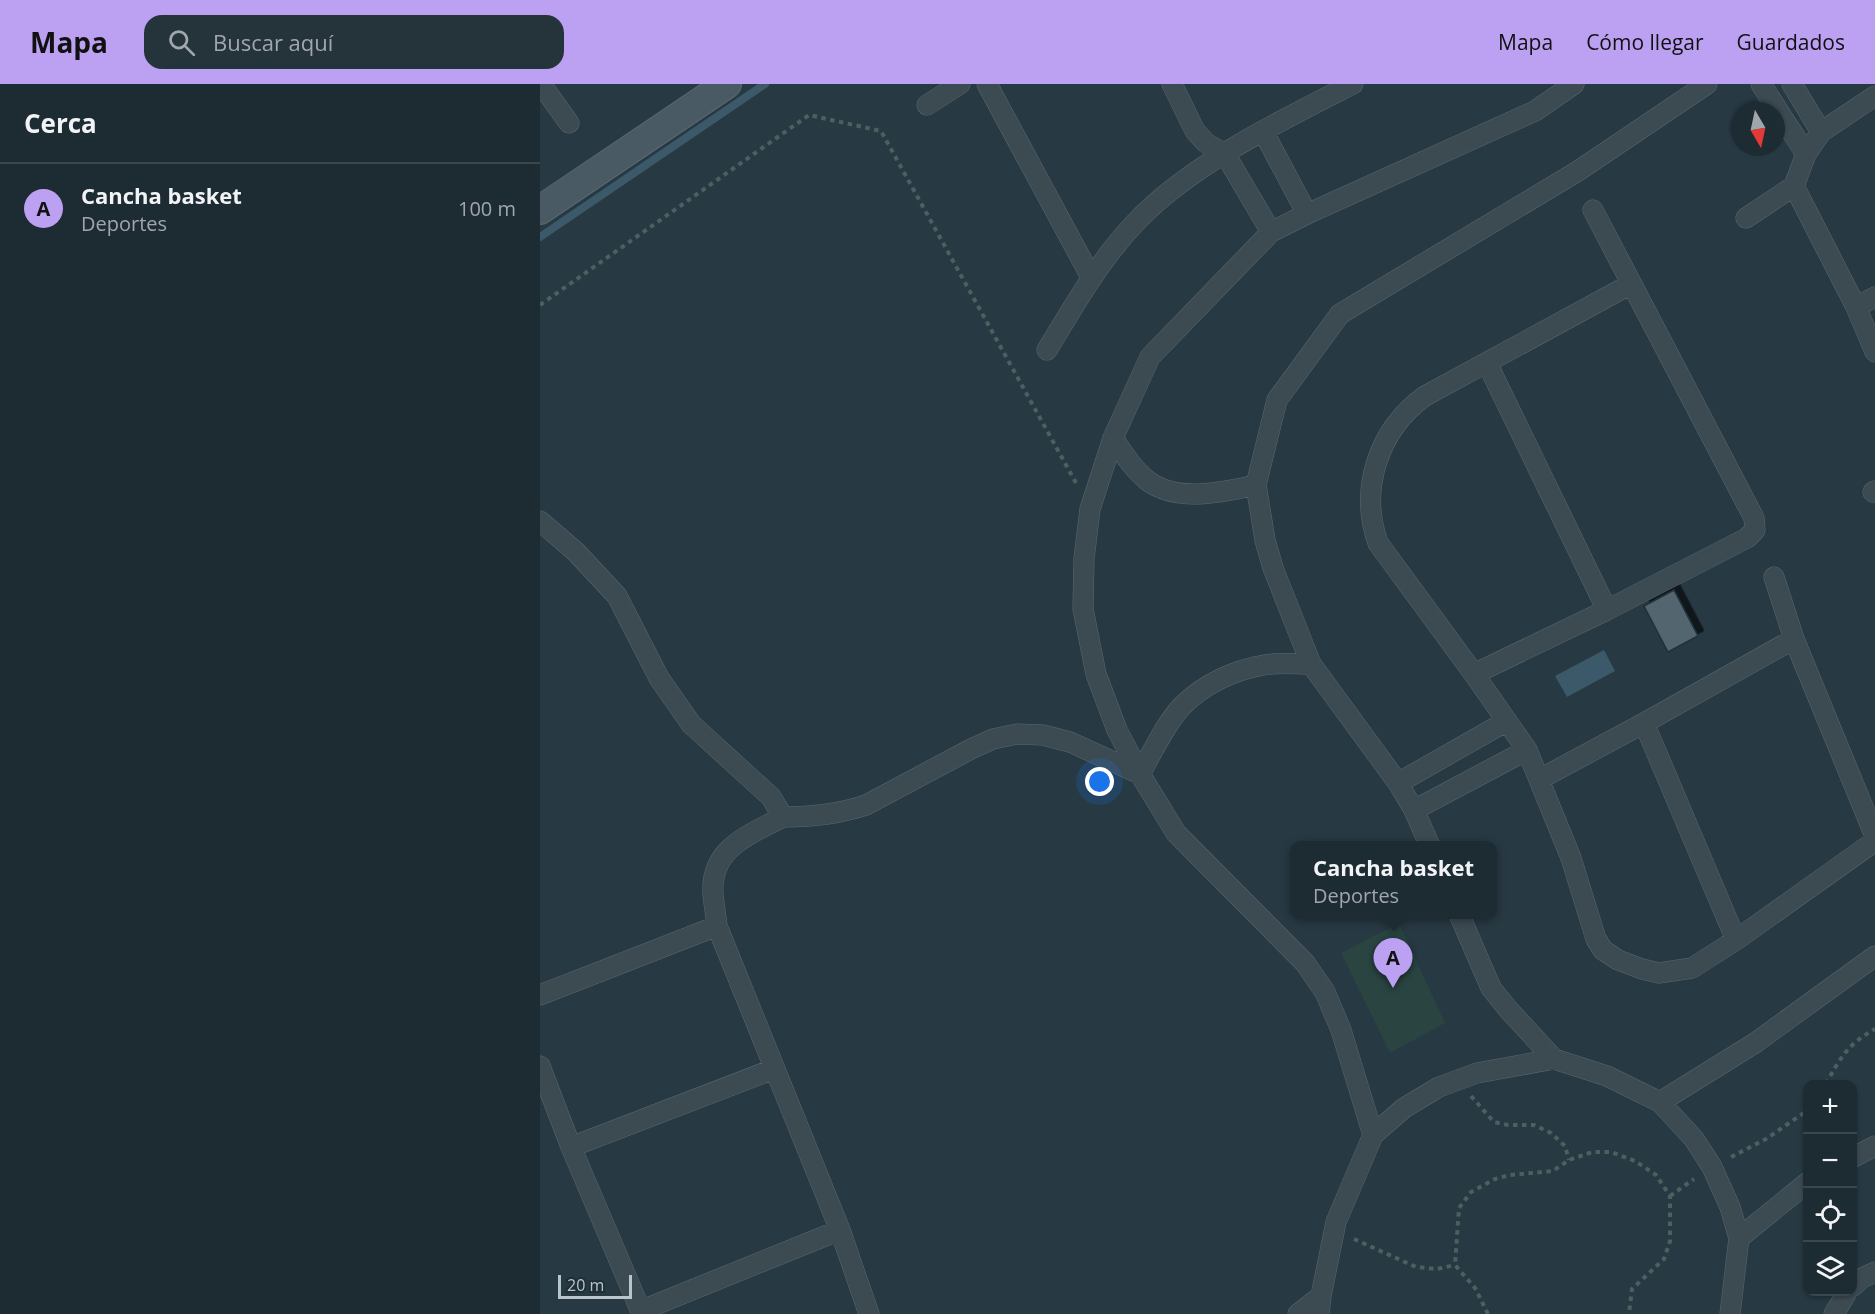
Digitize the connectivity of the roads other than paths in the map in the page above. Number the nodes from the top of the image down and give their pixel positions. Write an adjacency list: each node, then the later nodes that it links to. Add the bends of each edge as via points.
1 (541, 84): 13 (street)
2 (727, 84): 19 (main road)
3 (960, 84): 12 (street)
4 (987, 84): 24 (street)
5 (1172, 84): 16 (street, via 1195,130 1206,143)
6 (1574, 84): 21 (street, via 1535,111)
7 (1707, 84): 32 (street, via 1578,171 1340,314 1277,400)
8 (1761, 84): 17 (street)
9 (1792, 84): 15 (street)
10 (1346, 86): 14 (street)
11 (1875, 96): 15 (street)
12 (927, 105)
13 (569, 123)
14 (1263, 131): 16 (street); 21 (street)
15 (1821, 132): 17 (street)
16 (1225, 154): 23 (street); 24 (street, via 1167,193 1135,223)
17 (1806, 154): 18 (street)
18 (1794, 186): 22 (street); 27 (street)
19 (540, 210)
20 (1593, 210): 25 (street)
21 (1307, 214): 23 (street)
22 (1746, 218)
23 (1270, 232): 31 (street, via 1149,357)
24 (1091, 277): 28 (street)
25 (1631, 284): 30 (street); 35 (street, via 1754,518 1755,530 1747,538)
26 (1875, 297): 27 (street)
27 (1856, 307): 29 (street)
28 (1047, 350)
29 (1875, 352)
30 (1487, 363): 35 (street); 38 (street, via 1425,396 1398,421 1379,454 1370,504 1371,525 1378,543)
31 (1113, 438): 32 (street, via 1130,462 1162,489 1207,493); 42 (street, via 1090,509 1083,609 1096,674 1117,730)
32 (1256, 485): 37 (street, via 1273,568)
33 (540, 521): 46 (street, via 617,596 659,678 691,724 771,797)
34 (1774, 577): 36 (street)
35 (1607, 610): 38 (street)
36 (1794, 639): 40 (street); 47 (street)
37 (1311, 664): 42 (street, via 1265,665 1223,677 1203,689 1181,708); 44 (street)
38 (1474, 674): 39 (street)
39 (1507, 721): 41 (street); 44 (street)
40 (1644, 723): 43 (street); 52 (street)
41 (1527, 750): 43 (street); 45 (street)
42 (1140, 774): 46 (street, via 1070,742 1017,734 971,749 866,805 830,814); 59 (street, via 1176,832 1305,963 1325,992 1341,1030)
43 (1540, 779): 52 (street, via 1603,950 1618,960 1659,973 1692,968)
44 (1398, 783): 45 (street)
45 (1414, 810): 48 (street)
46 (783, 817): 51 (street, via 725,852 715,871)
47 (1875, 836)
48 (1428, 841)
49 (1875, 841): 52 (street)
50 (1461, 919): 55 (street, via 1491,988)
51 (717, 926): 54 (street); 57 (street)
52 (1736, 940)
53 (1875, 956): 58 (street, via 1755,1043)
54 (540, 994)
55 (1554, 1059): 58 (street, via 1607,1076); 59 (street, via 1477,1073 1439,1087 1404,1108)
56 (540, 1066): 61 (street)
57 (774, 1069): 61 (street); 64 (street)
58 (1660, 1102): 65 (street, via 1694,1139 1712,1167)
59 (1373, 1135): 69 (street, via 1334,1231)
60 (1875, 1146): 62 (street)
61 (571, 1147): 70 (street)
62 (1857, 1155)
63 (1803, 1186): 65 (street)
64 (840, 1230): 70 (street); 71 (street)
65 (1739, 1238): 73 (street)
66 (1875, 1272): 67 (street)
67 (1857, 1282)
68 (1845, 1296): 74 (street)
69 (1320, 1305): 72 (street)
70 (641, 1312)
71 (869, 1314)
72 (1298, 1314)
73 (1730, 1314)
74 (1834, 1314)

